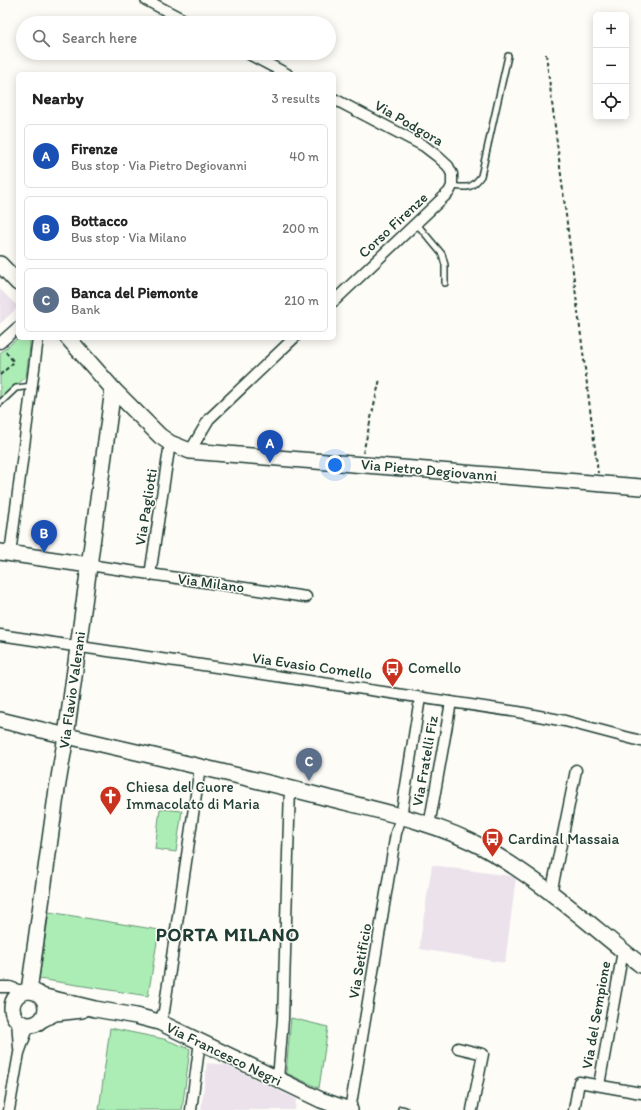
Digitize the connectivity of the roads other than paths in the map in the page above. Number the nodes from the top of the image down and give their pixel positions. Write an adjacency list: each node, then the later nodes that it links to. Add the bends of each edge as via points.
1 (146, 0): 2 (street)
2 (177, 16)
3 (508, 56): 7 (lane, via 481,176 475,184 464,188)
4 (260, 60): 5 (street)
5 (283, 72)
6 (336, 100): 7 (street, Via Podgora, via 424,146 448,166 452,174)
7 (452, 186): 8 (street, Corso Firenze, via 449,192)
8 (416, 223): 11 (lane, via 442,254 446,265); 12 (street, Corso Firenze)
9 (0, 264): 10 (street)
10 (16, 281)
11 (445, 283)
12 (336, 299)
13 (16, 330): 17 (street)
14 (38, 340): 18 (street)
15 (70, 340): 19 (street, Via Pietro Degiovanni)
16 (292, 340): 22 (street, via 209,418)
17 (2, 347)
18 (32, 386): 20 (lane, via 16,388); 24 (street)
19 (113, 389): 21 (street, Via Pietro Degiovanni); 25 (street, Via Flavio Valerani)
20 (0, 403)
21 (170, 443): 22 (street, Via Pietro Degiovanni); 26 (street, Via Pagliotti)
22 (190, 451): 23 (street, Via Pietro Degiovanni)
23 (641, 487)
24 (5, 553): 25 (street)
25 (89, 565): 26 (street, Via Milano); 29 (street, Via Flavio Valerani)
26 (150, 574): 27 (street, Via Milano)
27 (306, 597)
28 (0, 635): 29 (street, Via Evasio Comello)
29 (78, 647): 30 (street, Via Evasio Comello); 33 (street, Via Flavio Valerani)
30 (420, 698): 31 (street, Via Evasio Comello); 38 (street, Via Setificio)
31 (450, 702): 34 (street, Via Evasio Comello, via 565,721); 39 (street, Via Fratelli Fiz)
32 (0, 720): 33 (street)
33 (66, 736): 35 (street); 44 (street, Via Flavio Valerani)
34 (641, 741)
35 (200, 767): 37 (street); 48 (street, via 164,1011)
36 (576, 770): 40 (street)
37 (290, 788): 38 (street); 51 (street, via 283,1019)
38 (401, 817): 39 (street); 56 (street, Via Setificio, via 396,833)
39 (429, 826): 40 (street, via 482,848 527,874)
40 (551, 894): 41 (street)
41 (623, 951): 42 (street); 52 (street, Via del Sempione)
42 (641, 965)
43 (0, 986): 44 (street, Via Francesco Negri)
44 (31, 993): 45 (street, Via Francesco Negri); 46 (street, via 17,996 14,1000); 47 (street, via 46,1005)
45 (95, 1009): 47 (street, Via Francesco Negri, via 55,1013); 48 (street, Via Francesco Negri)
46 (14, 1016): 47 (street, via 35,1024); 54 (street, via 20,1053)
47 (43, 1019)
48 (159, 1022): 49 (street, Via Francesco Negri)
49 (200, 1041): 51 (street, Via Francesco Negri); 55 (street)
50 (458, 1048): 59 (street, via 484,1054)
51 (278, 1079): 56 (street, Via Francesco Negri, via 321,1100)
52 (599, 1085): 53 (street); 60 (street, via 579,1082)
53 (641, 1093)
54 (9, 1110)
55 (191, 1110)
56 (350, 1110)
57 (401, 1110): 58 (lane)
58 (405, 1110)
59 (472, 1110)
60 (574, 1110)

